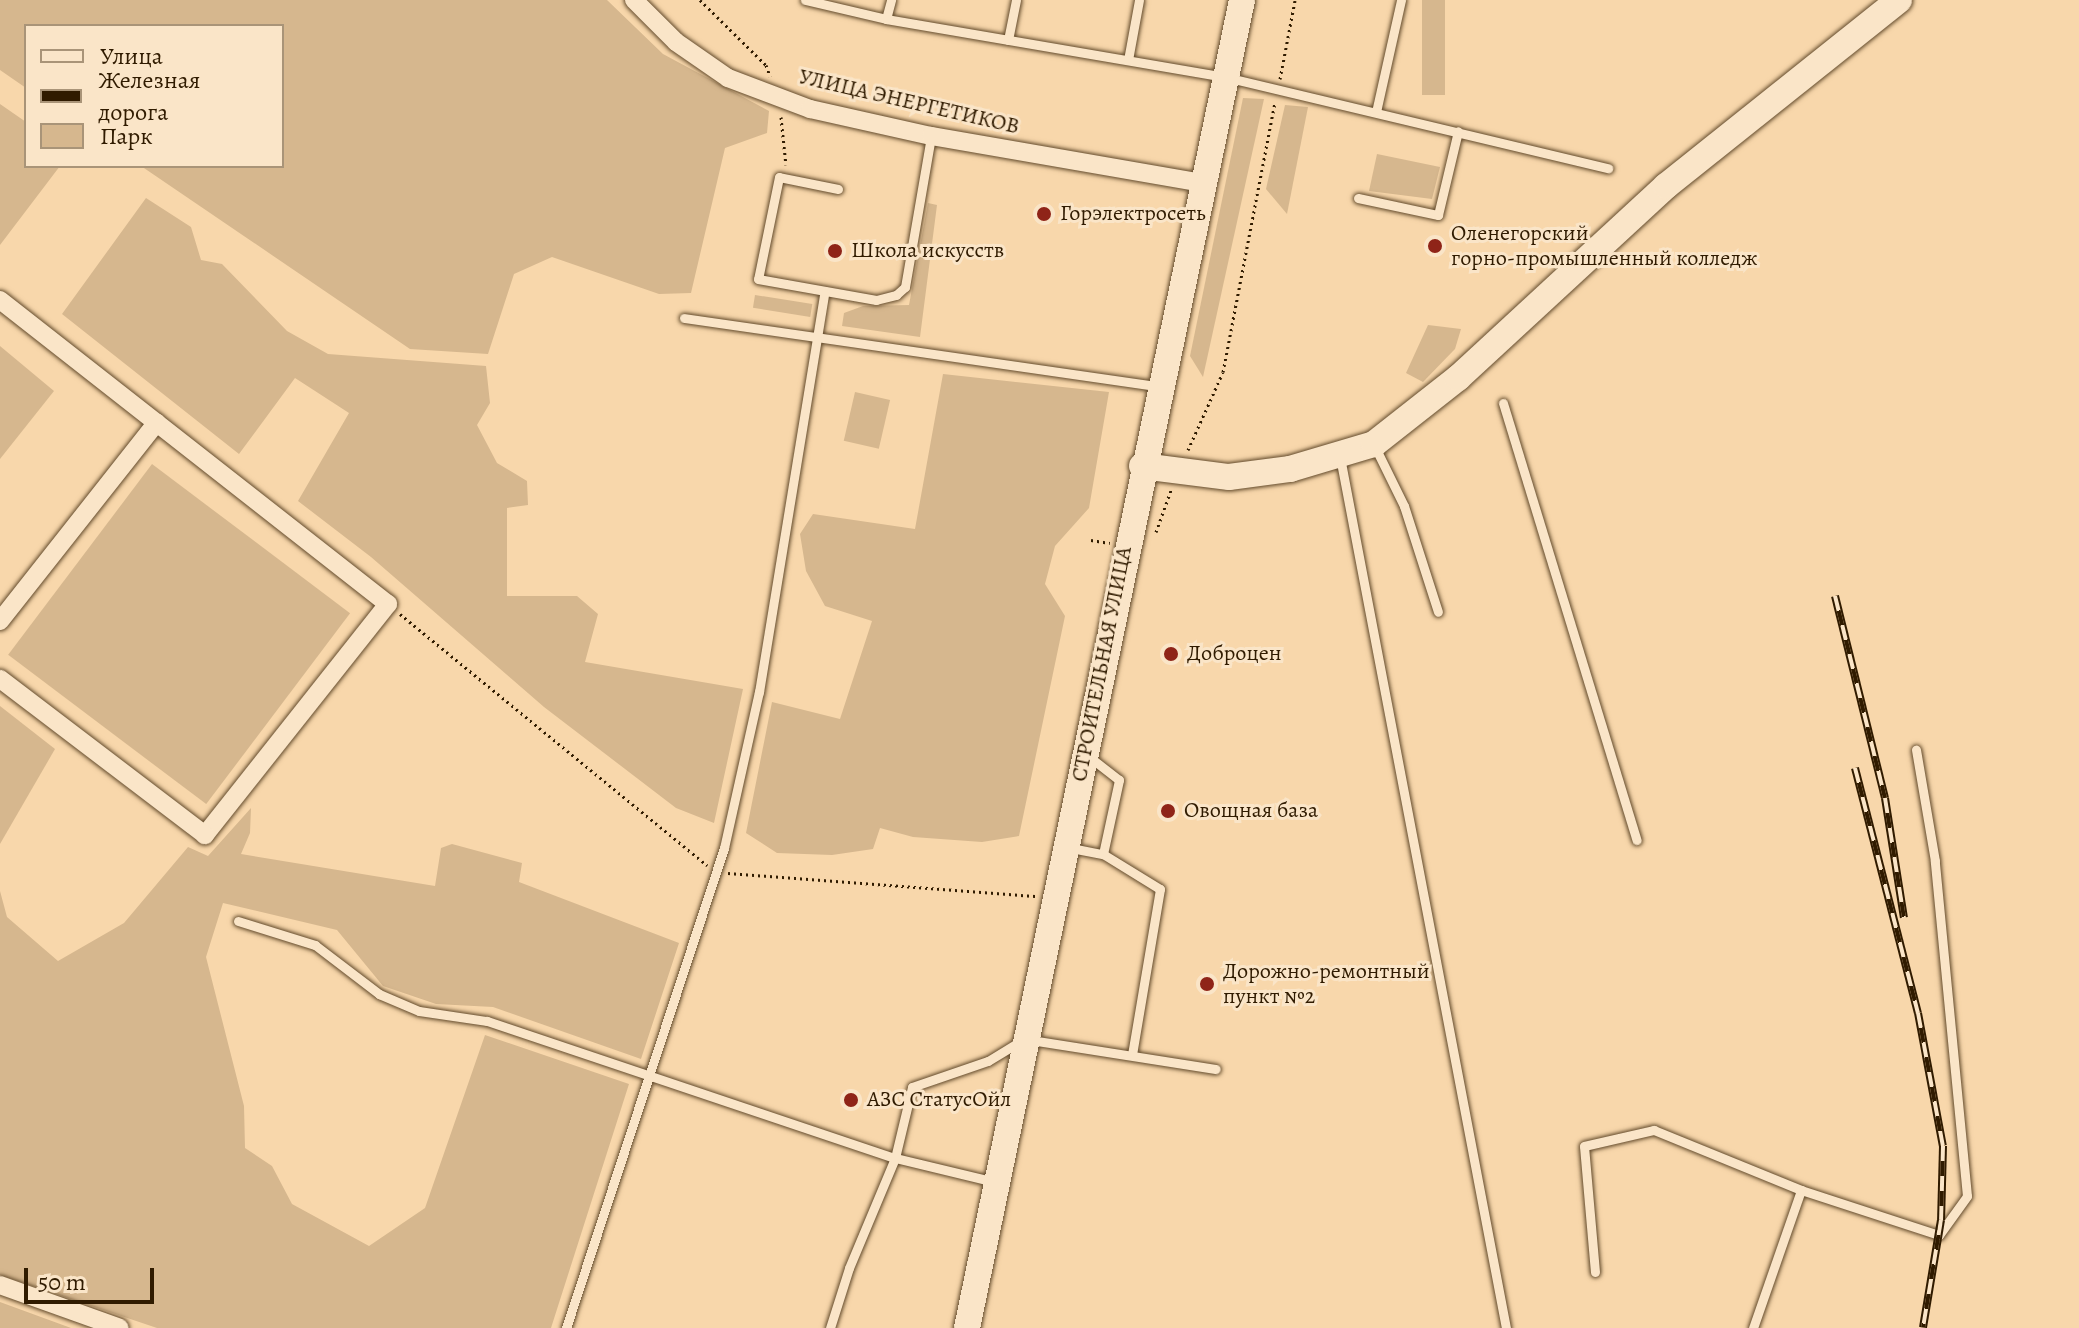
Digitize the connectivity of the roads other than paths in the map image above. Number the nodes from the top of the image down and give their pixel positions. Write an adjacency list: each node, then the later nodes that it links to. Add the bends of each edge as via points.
1 (634, 0): 15 (street, УЛИЦА ЭНЕРГЕТИКОВ, via 676,42 728,78 810,109)
2 (805, 0): 9 (lane)
3 (891, 0): 9 (lane)
4 (1016, 0): 10 (lane)
5 (1139, 0): 11 (lane)
6 (1242, 0): 12 (street, СТРОИТЕЛЬНАЯ УЛИЦА)
7 (1401, 0): 13 (lane)
8 (1899, 0): 27 (street, via 1666,186 1458,378)
9 (886, 19): 10 (lane)
10 (1008, 40): 11 (lane)
11 (1128, 60): 12 (lane)
12 (1225, 77): 13 (lane); 17 (street, СТРОИТЕЛЬНАЯ УЛИЦА)
13 (1376, 112): 14 (lane)
14 (1458, 131): 16 (lane); 19 (lane, via 1438,215)
15 (931, 136): 17 (street, УЛИЦА ЭНЕРГЕТИКОВ); 20 (lane, via 905,287 876,300)
16 (1608, 168)
17 (1203, 183): 24 (street, СТРОИТЕЛЬНАЯ УЛИЦА)
18 (838, 189): 20 (lane, via 779,177 758,279)
19 (1358, 198)
20 (825, 291): 23 (lane)
21 (0, 300): 26 (street)
22 (684, 318): 23 (lane)
23 (820, 339): 24 (lane); 42 (lane, via 759,692 716,872)
24 (1160, 387): 29 (street, СТРОИТЕЛЬНАЯ УЛИЦА)
25 (1503, 403): 35 (lane)
26 (157, 422): 31 (street); 32 (street, via 388,604 205,835)
27 (1374, 444): 28 (street); 30 (lane, via 1404,506)
28 (1340, 457): 29 (street, via 1229,477); 52 (lane)
29 (1142, 466): 34 (street, СТРОИТЕЛЬНАЯ УЛИЦА)
30 (1438, 612)
31 (0, 621)
32 (0, 679)
33 (1916, 750): 45 (lane, via 1935,861 1967,1196 1939,1235)
34 (1084, 753): 36 (street, СТРОИТЕЛЬНАЯ УЛИЦА); 37 (lane, via 1119,780)
35 (1637, 840)
36 (1063, 847): 37 (lane); 39 (street, СТРОИТЕЛЬНАЯ УЛИЦА)
37 (1103, 854): 40 (lane, via 1160,889)
38 (238, 921): 42 (lane, via 315,945 379,994 419,1011 487,1021)
39 (1024, 1039): 40 (lane); 43 (lane, via 988,1061 912,1087); 44 (street, СТРОИТЕЛЬНАЯ УЛИЦА)
40 (1132, 1055): 41 (lane)
41 (1216, 1069)
42 (650, 1075): 43 (lane); 49 (lane)
43 (895, 1158): 44 (lane); 50 (lane)
44 (995, 1182): 51 (street, СТРОИТЕЛЬНАЯ УЛИЦА)
45 (1801, 1190): 46 (lane, via 1654,1130 1584,1146); 53 (lane)
46 (1595, 1272)
47 (0, 1285): 48 (street)
48 (120, 1328)
49 (566, 1328)
50 (830, 1328)
51 (967, 1328)
52 (1506, 1328)
53 (1753, 1328)

